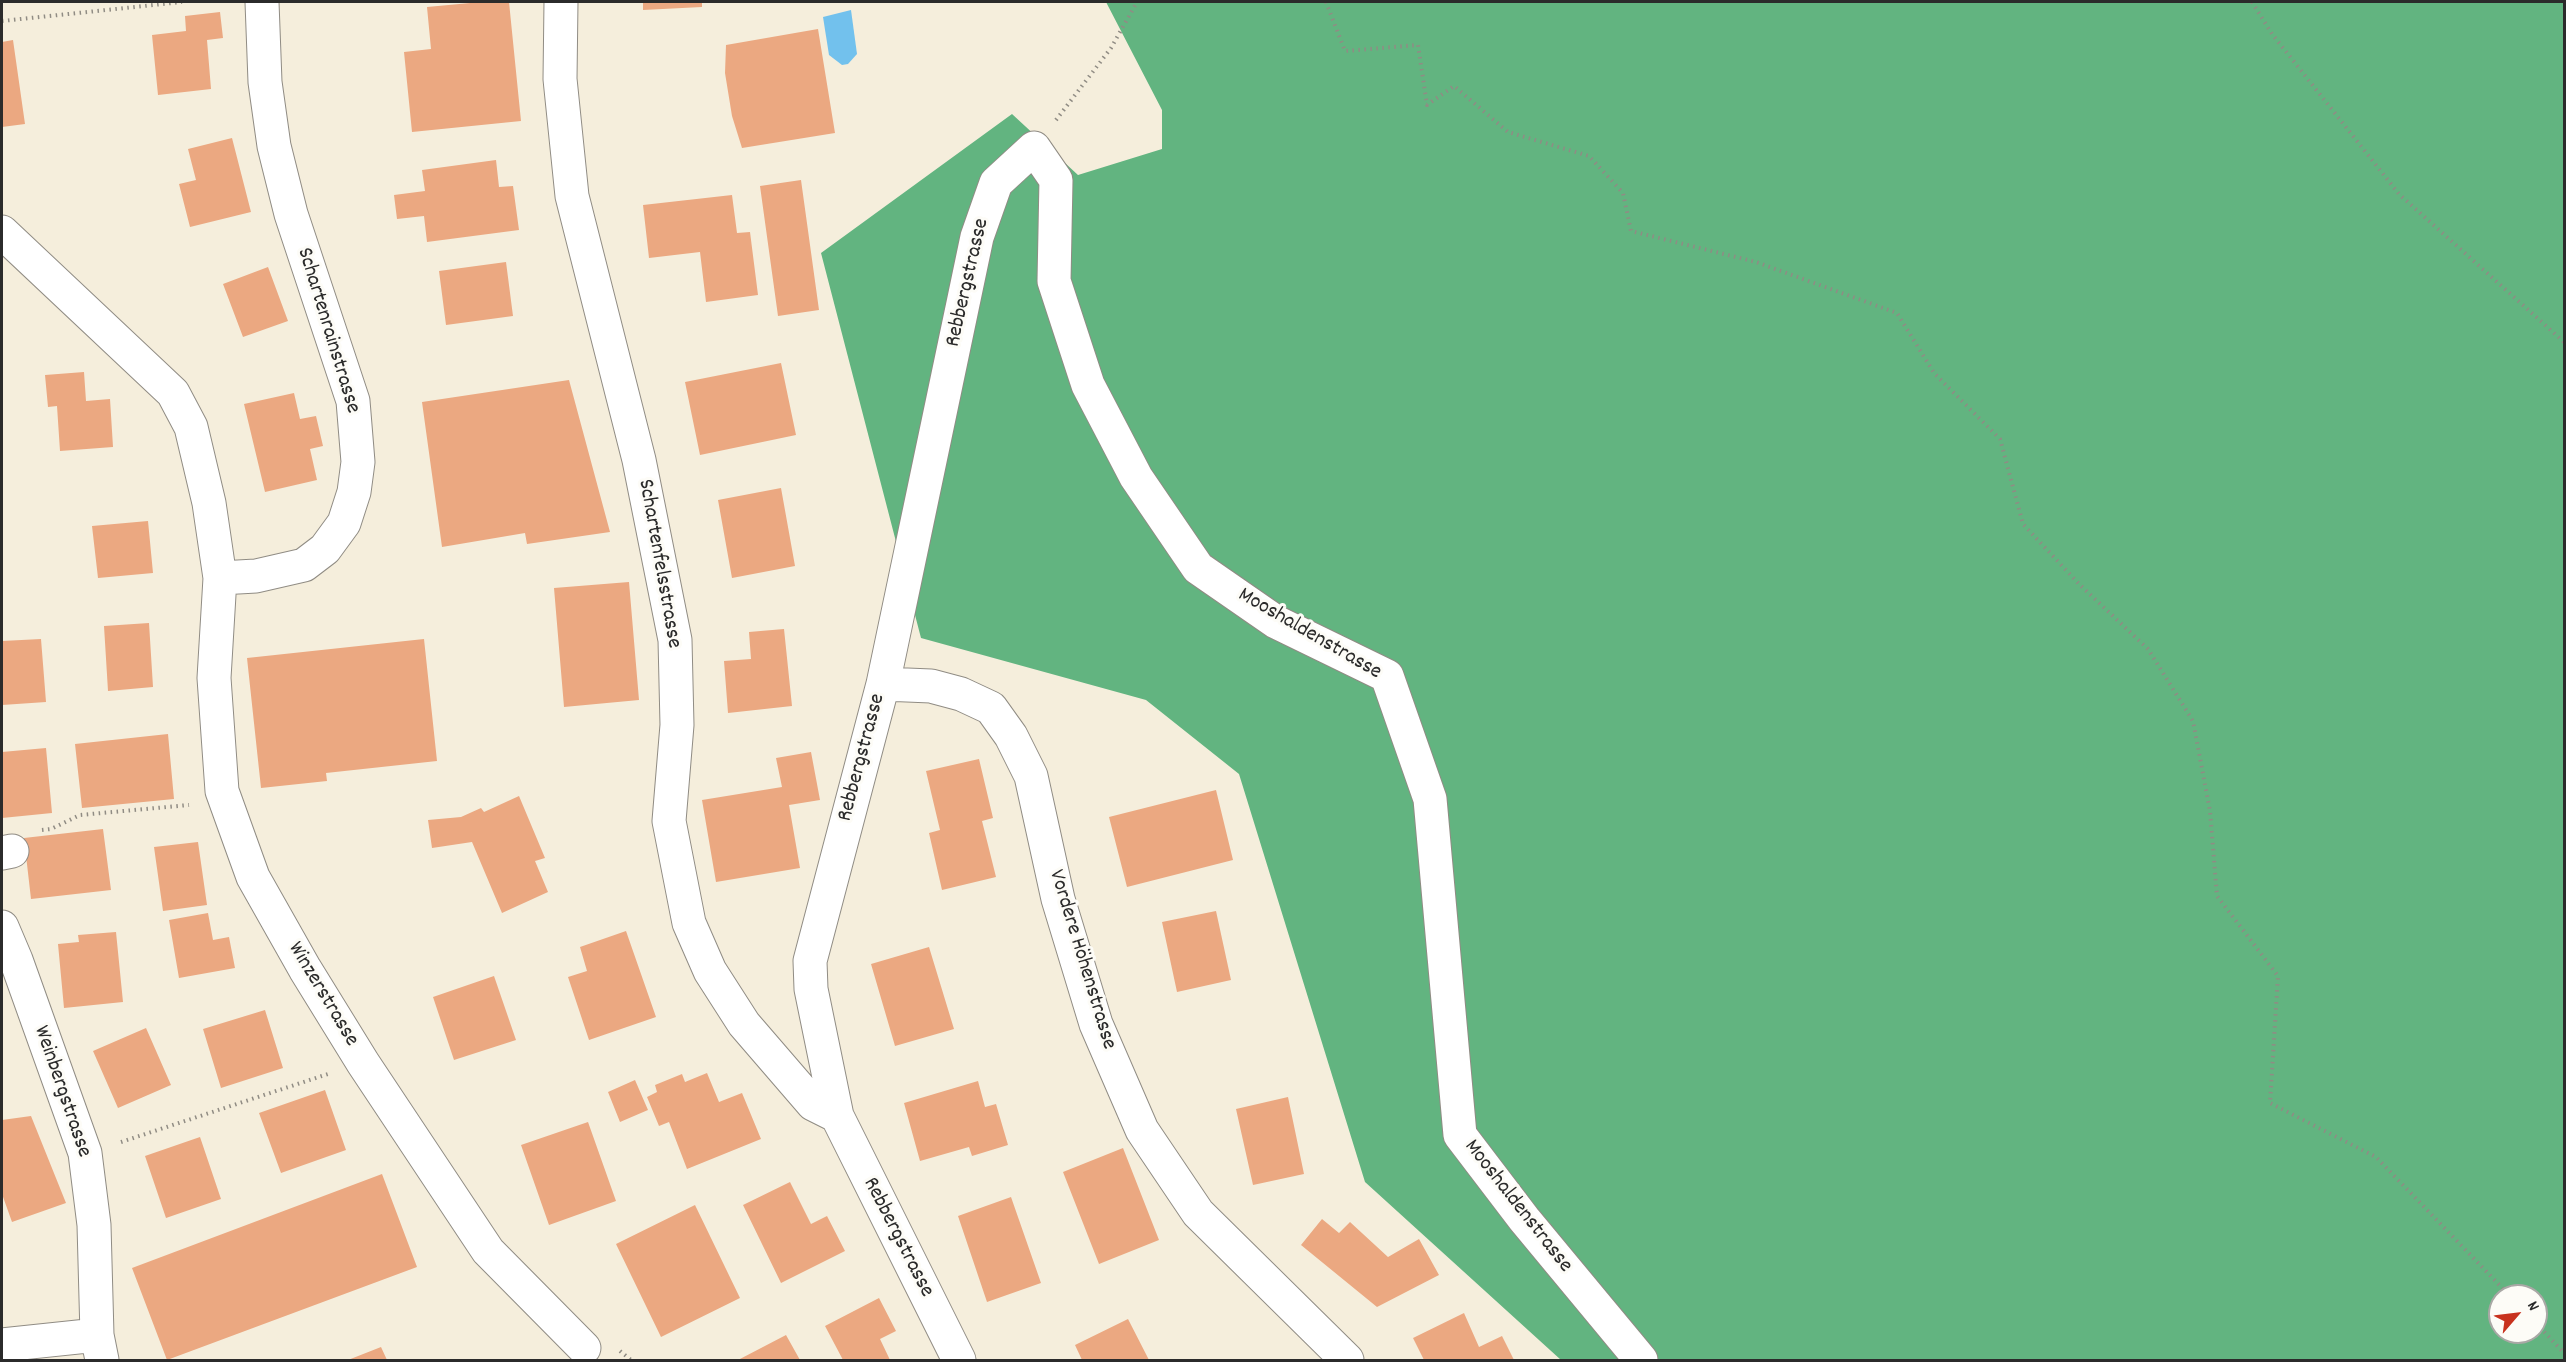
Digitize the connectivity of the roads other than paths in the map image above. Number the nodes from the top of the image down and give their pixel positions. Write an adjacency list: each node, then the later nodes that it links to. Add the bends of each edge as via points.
1 (262, 2): 5 (street, Schartenrainstrasse, via 265,82 274,146 291,214 353,401 358,462 344,523 325,549 304,565 256,576)
2 (561, 2): 8 (street, Schartenfelsstrasse, via 560,80 572,196 639,460 675,640 676,725 669,820 689,922 710,971 744,1024 813,1104)
3 (1034, 148): 6 (street, Rebbergstrasse, via 996,183 977,237); 14 (street, Mooshaldenstrasse, via 1056,180 1054,281 1088,385 1136,477 1198,568 1276,622 1387,676 1430,799 1460,1135)
4 (2, 232): 5 (street, via 173,393 191,427 209,503)
5 (220, 578): 11 (street, Winzerstrasse, via 214,678 222,791 253,877 363,1063 488,1251)
6 (883, 684): 8 (street, Rebbergstrasse, via 810,961 811,989); 13 (street, Vordere Höhenstrasse, via 932,686 961,694 991,708 1011,736 1031,776 1058,899 1096,1024 1142,1130 1198,1213)
7 (2, 927): 10 (street, Weinbergstrasse, via 85,1154 94,1225)
8 (837, 1116): 12 (street, Rebbergstrasse)
9 (2, 1345): 10 (street, Weinbergstrasse)
10 (99, 1348)
11 (584, 1348)
12 (959, 1360)
13 (1347, 1360)
14 (1641, 1360)

